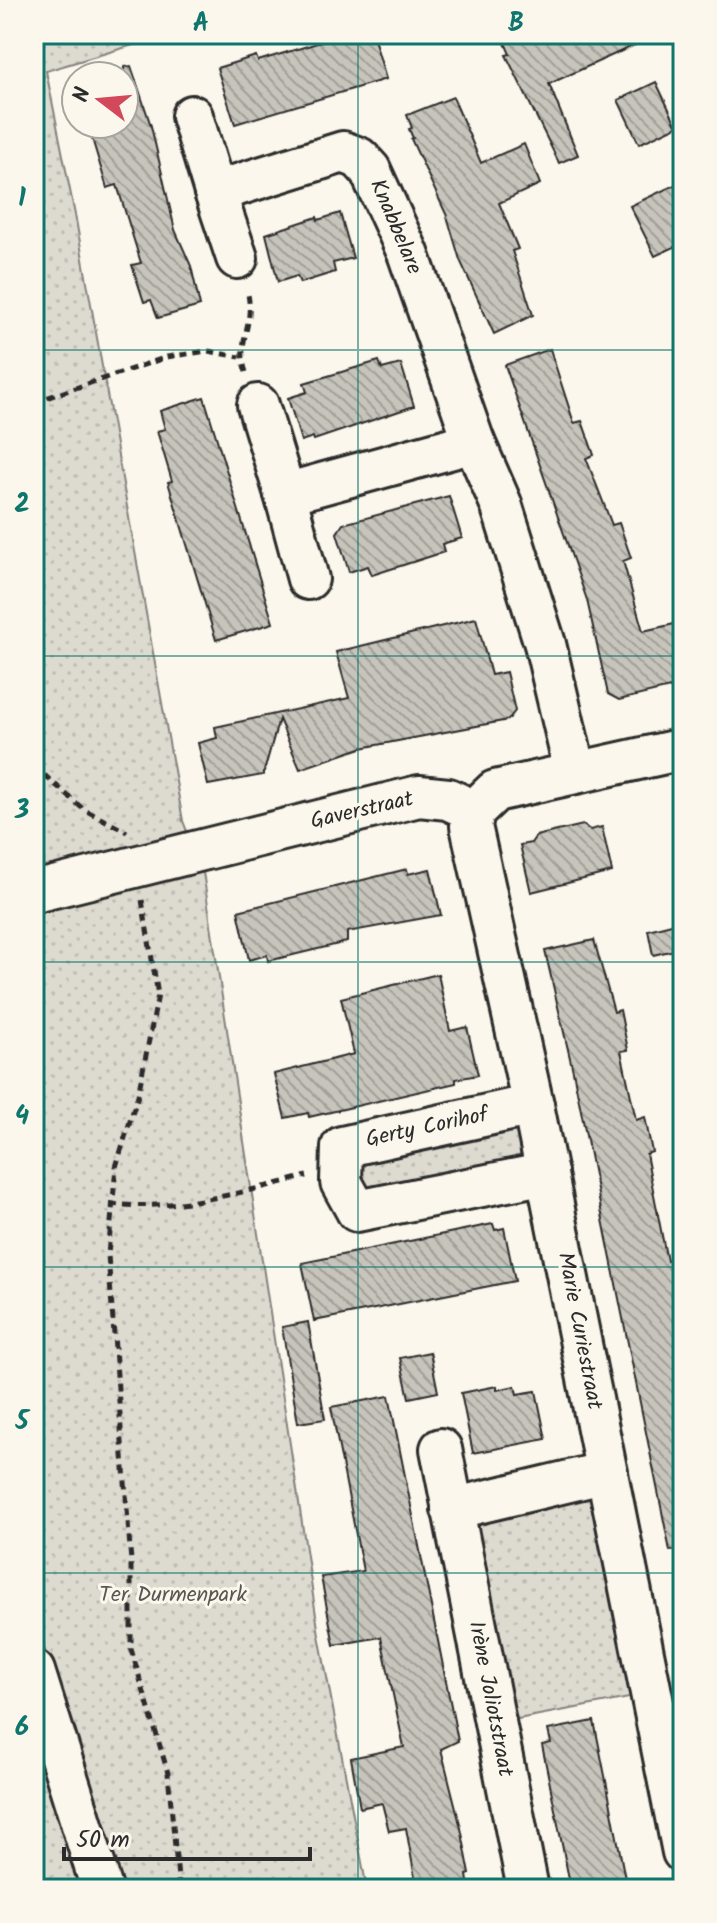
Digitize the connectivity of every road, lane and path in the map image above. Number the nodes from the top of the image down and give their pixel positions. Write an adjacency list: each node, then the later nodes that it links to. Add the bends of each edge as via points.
1 (192, 116): 2 (street)
2 (215, 192): 3 (street); 7 (street, Knabbelare, via 343,152 359,158 370,170 408,253)
3 (237, 258): 4 (path, via 252,311)
4 (240, 357): 5 (path, via 208,351 167,357); 6 (path)
5 (34, 402)
6 (258, 405): 8 (street)
7 (474, 442): 8 (street); 12 (street, Knabbelare, via 522,566)
8 (285, 494): 9 (street)
9 (308, 579)
10 (683, 749): 12 (street)
11 (34, 766): 14 (path, via 83,809 155,849)
12 (575, 772): 13 (street, via 495,791)
13 (474, 811): 14 (street, Gaverstraat, via 448,799 419,796); 16 (street, Marie Curiestraat, via 472,840)
14 (147, 866): 15 (street, Gaverstraat); 19 (path, via 158,995)
15 (34, 892)
16 (533, 1105): 17 (street, Gerty Corihof, via 342,1147); 18 (street, Marie Curiestraat)
17 (339, 1168): 18 (street, Gerty Corihof, via 357,1211); 19 (path, via 250,1191 139,1207)
18 (547, 1173): 21 (street, Marie Curiestraat)
19 (110, 1204): 26 (path, via 108,1255 131,1562 131,1649 168,1773)
20 (441, 1449): 22 (street, Irène Joliotstraat)
21 (607, 1472): 22 (street); 24 (street, Marie Curiestraat)
22 (452, 1509): 27 (street, Irène Joliotstraat)
23 (34, 1671): 25 (street)
24 (683, 1852)
25 (102, 1889)
26 (179, 1889)
27 (528, 1889)

